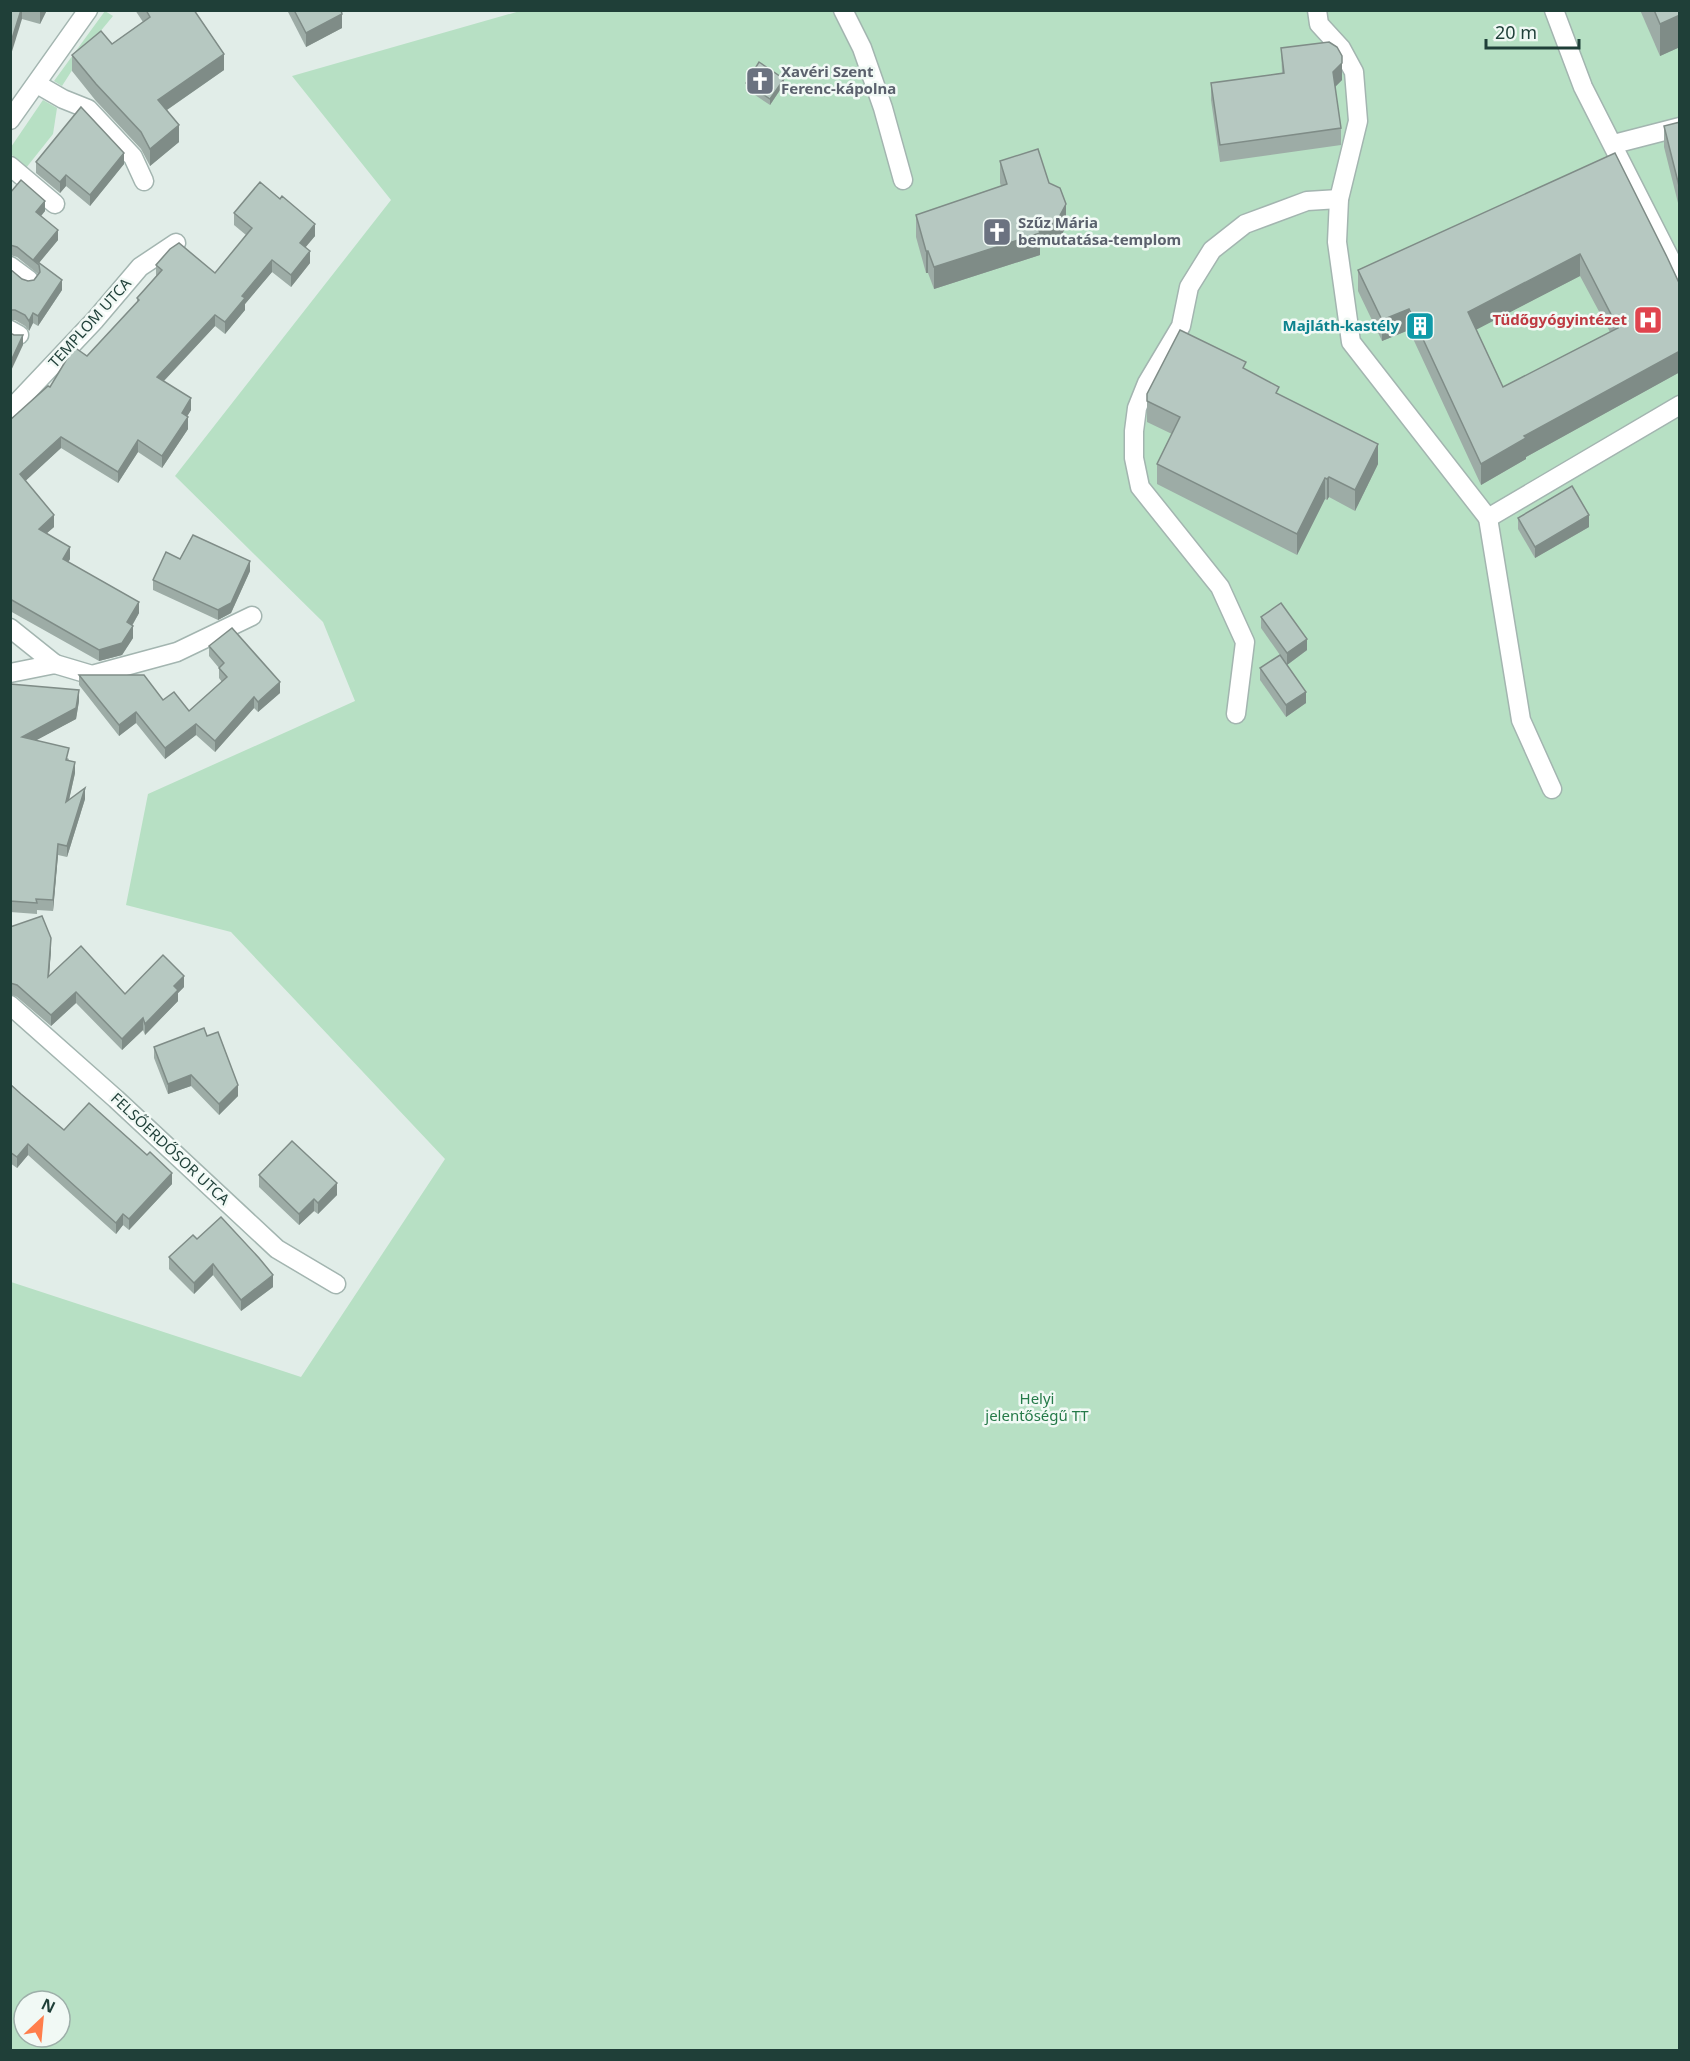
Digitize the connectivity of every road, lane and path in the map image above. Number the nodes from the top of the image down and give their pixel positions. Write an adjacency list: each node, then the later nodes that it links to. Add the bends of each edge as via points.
1 (88, 10): 5 (street)
2 (843, 10): 10 (street, via 862,48)
3 (1317, 10): 12 (street, via 1320,24 1341,48 1354,72 1358,122)
4 (1554, 10): 8 (street, via 1583,87)
5 (37, 84): 6 (street); 11 (street, via 88,109 133,158)
6 (10, 120)
7 (1680, 127): 8 (street)
8 (1614, 144): 16 (street)
9 (10, 166): 13 (street)
10 (903, 180)
11 (144, 181)
12 (1339, 199): 20 (street, via 1337,242 1351,342); 25 (street, via 1307,201 1245,224 1212,250 1189,287 1181,326 1137,408 1134,458 1140,487 1220,587 1245,642)
13 (55, 204)
14 (176, 243): 19 (street, TEMPLOM UTCA, via 140,267)
15 (10, 266): 17 (street)
16 (1680, 278)
17 (29, 280)
18 (1680, 405): 20 (street)
19 (10, 410)
20 (1488, 518): 26 (street, via 1521,720)
21 (252, 616): 23 (street, via 177,652 92,675)
22 (10, 628): 23 (street)
23 (55, 664): 24 (street)
24 (10, 674)
25 (1236, 714)
26 (1552, 789)
27 (10, 1005): 28 (street, FELSŐERDŐSOR UTCA, via 277,1250)
28 (336, 1284)

